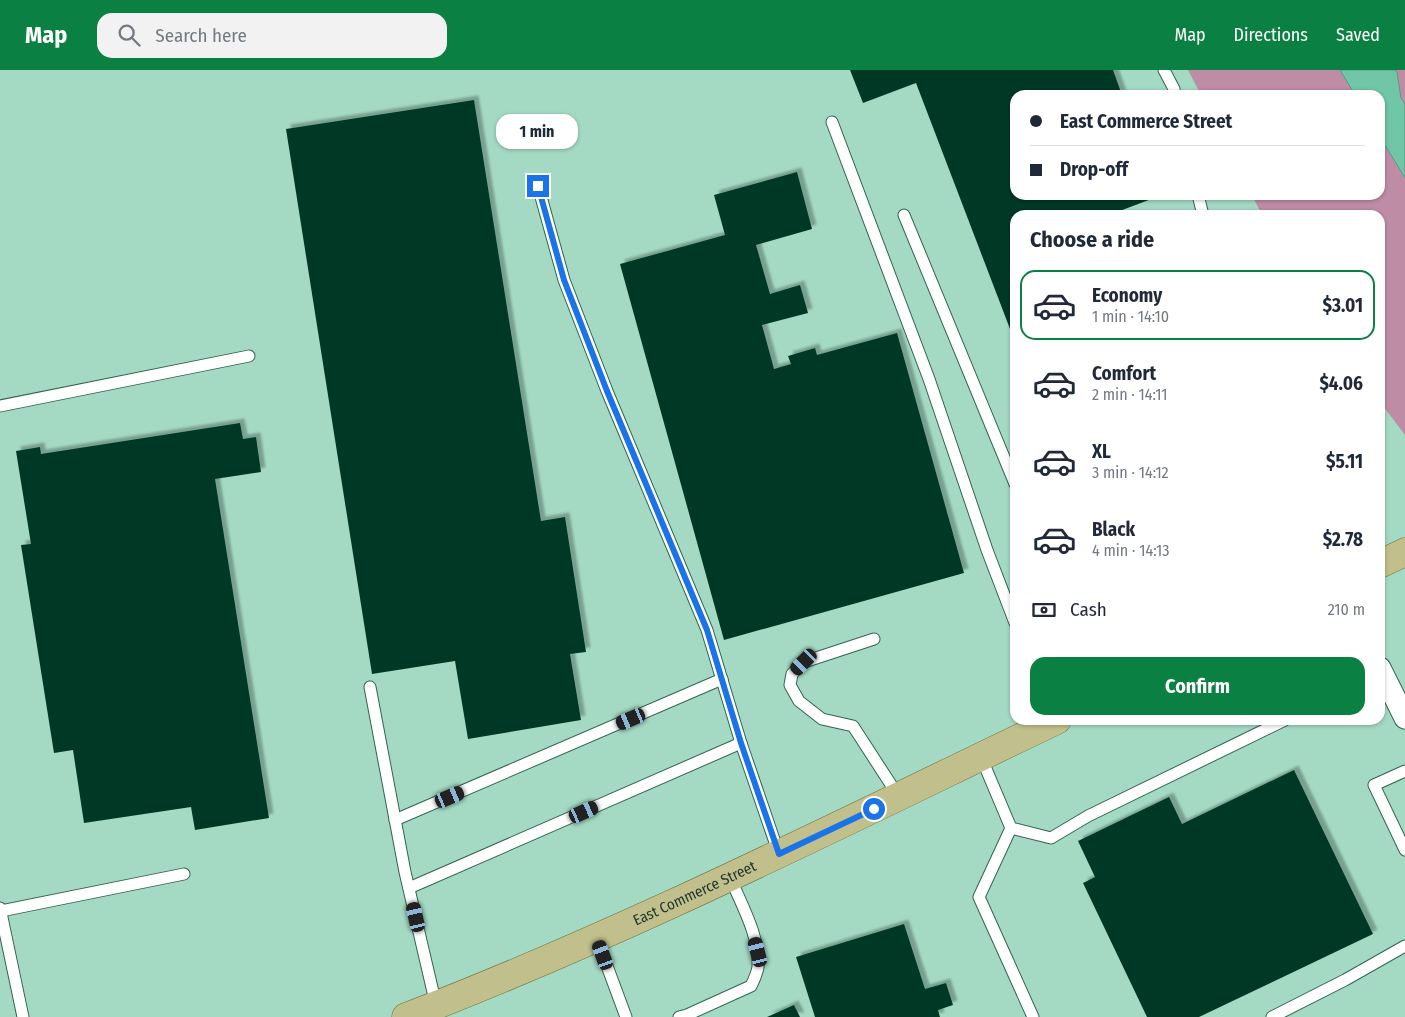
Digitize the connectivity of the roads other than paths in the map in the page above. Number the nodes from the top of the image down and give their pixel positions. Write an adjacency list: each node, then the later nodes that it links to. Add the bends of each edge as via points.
1 (1164, 70): 2 (lane)
2 (1174, 90)
3 (832, 122): 11 (lane, via 929,379)
4 (538, 186): 14 (lane, via 564,280 707,630)
5 (904, 215): 8 (lane)
6 (249, 356): 7 (lane)
7 (0, 406)
8 (1010, 472)
9 (1405, 552): 10 (main road)
10 (1385, 562)
11 (1010, 610)
12 (874, 638): 22 (lane, via 804,662 792,674 790,685 799,701 822,719 853,726)
13 (1385, 678): 16 (street)
14 (722, 679): 19 (lane); 23 (lane)
15 (370, 687): 23 (lane)
16 (1405, 718)
17 (1045, 725): 20 (main road, East Commerce Street)
18 (1274, 725): 24 (lane, via 1088,816 1051,838)
19 (741, 743): 26 (lane); 29 (lane)
20 (981, 757): 22 (main road, East Commerce Street); 24 (lane)
21 (1405, 771): 25 (lane, via 1374,785)
22 (899, 797): 26 (main road, East Commerce Street)
23 (395, 820): 29 (lane)
24 (1011, 828): 38 (lane, via 979,898)
25 (1405, 850)
26 (779, 854): 28 (main road, East Commerce Street)
27 (184, 874): 30 (lane)
28 (730, 877): 31 (main road, East Commerce Street); 37 (lane, via 752,929 758,952 758,969 751,986)
29 (409, 888): 33 (lane)
30 (0, 910): 34 (lane)
31 (597, 939): 33 (main road, East Commerce Street); 36 (lane)
32 (1405, 946): 39 (lane)
33 (436, 1005): 35 (main road, East Commerce Street)
34 (23, 1017)
35 (406, 1017)
36 (626, 1017)
37 (679, 1017)
38 (1032, 1017)
39 (1272, 1017)

